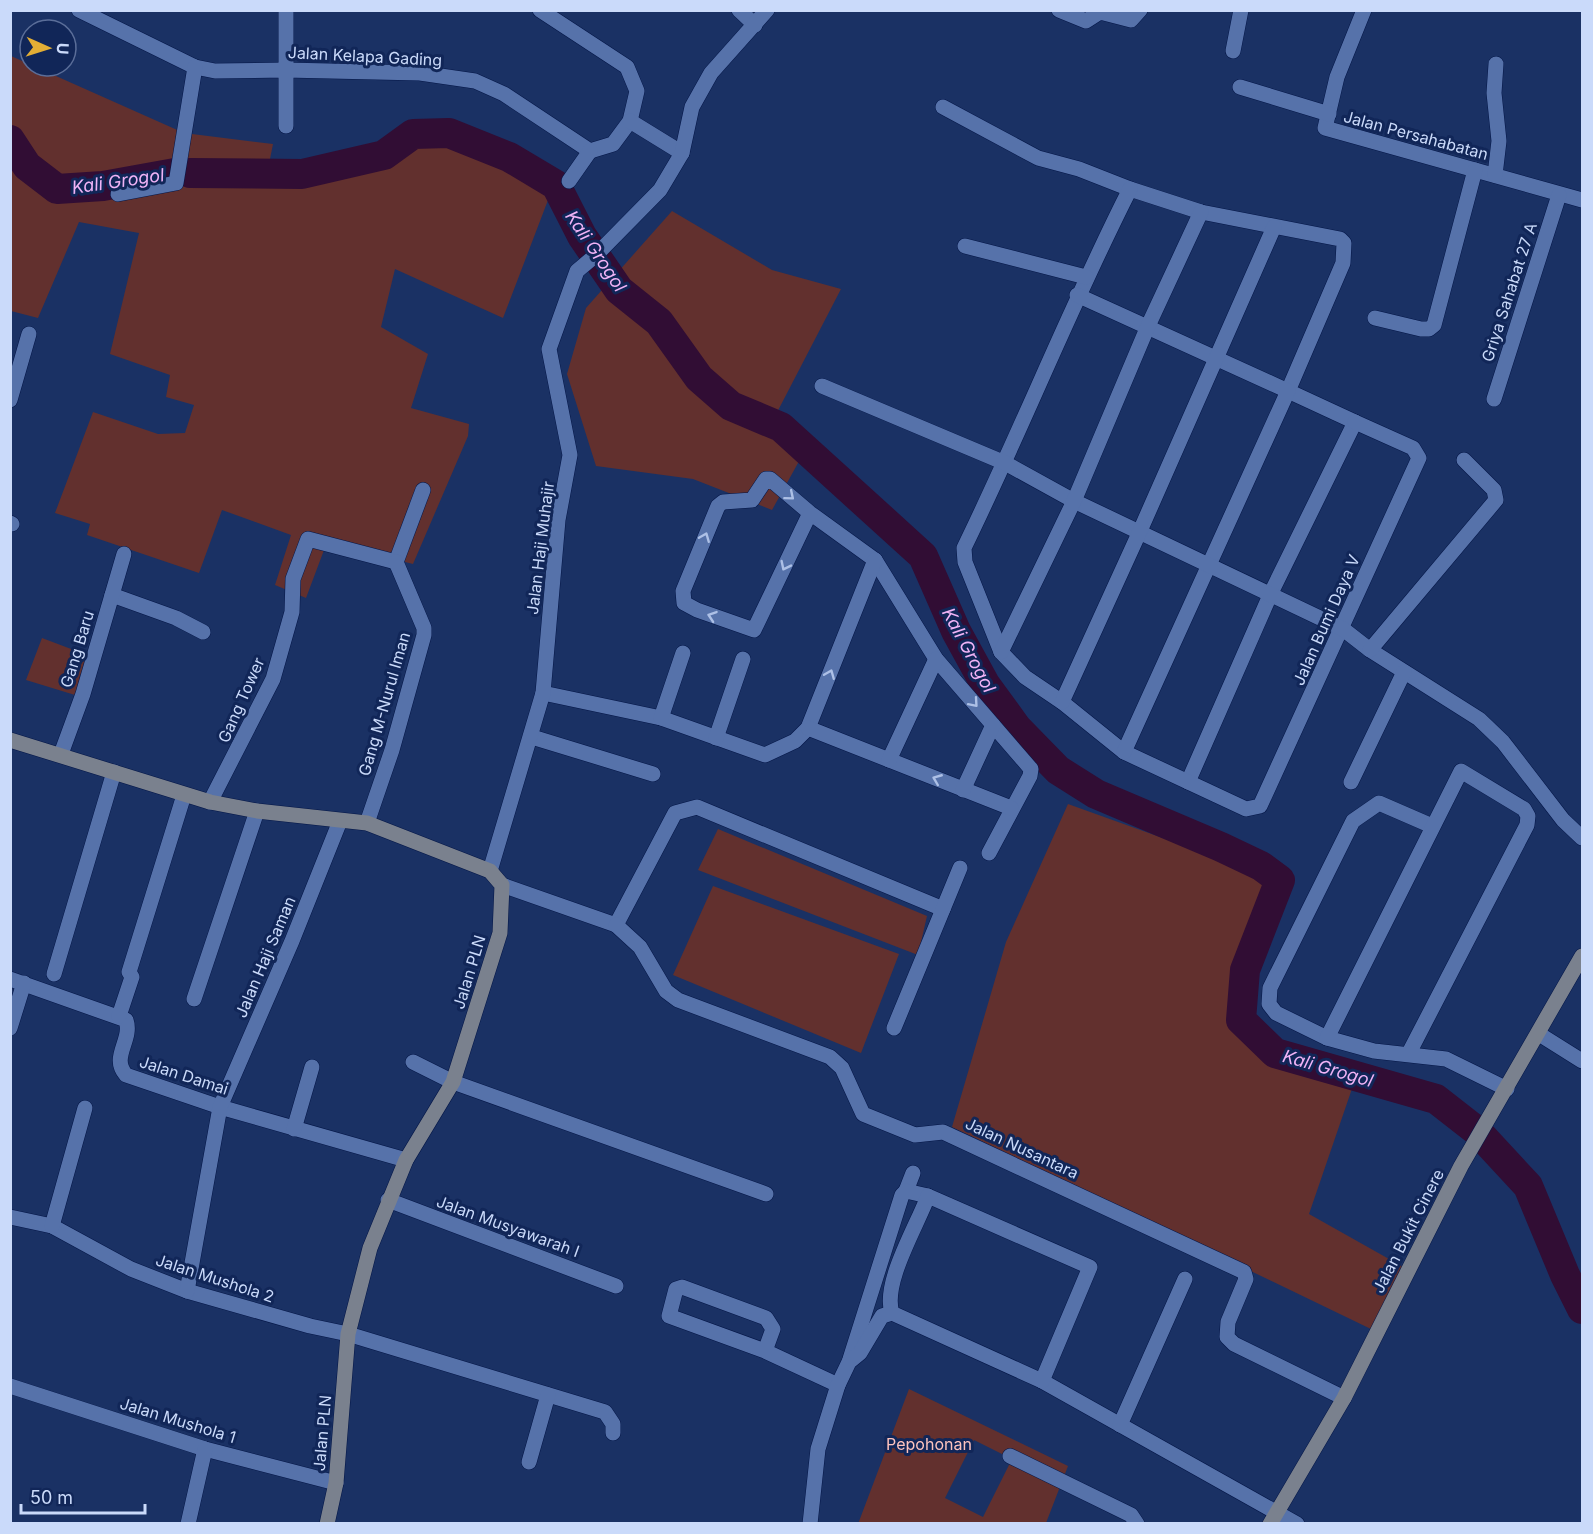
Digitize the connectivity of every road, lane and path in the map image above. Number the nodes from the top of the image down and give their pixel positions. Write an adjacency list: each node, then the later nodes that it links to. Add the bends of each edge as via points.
1 (79, 10): 13 (street, Jalan Kelapa Gading)
2 (286, 10): 14 (street)
3 (540, 10): 18 (street, via 627,67 637,90)
4 (739, 10): 10 (street)
5 (767, 10): 10 (street, Jalan Haji Muhajir)
6 (1059, 10): 7 (street, via 1086,21 1100,12 1131,20)
7 (1140, 10)
8 (1241, 10): 11 (street)
9 (1364, 10): 17 (street, Jalan Persahabatan, via 1337,77)
10 (755, 25): 21 (street, Jalan Haji Muhajir, via 711,73 692,107)
11 (1233, 51)
12 (1496, 64): 23 (street, via 1499,141)
13 (195, 67): 14 (street, Jalan Kelapa Gading, via 215,71); 26 (street, via 176,183)
14 (285, 70): 19 (street); 20 (street, Jalan Kelapa Gading, via 420,73 475,81 504,94)
15 (1240, 87): 17 (street)
16 (943, 107): 25 (street, via 1038,158 1079,168)
17 (1329, 114): 22 (street, Jalan Persahabatan, via 1325,128)
18 (630, 121): 20 (street, via 613,144); 21 (street)
19 (286, 126)
20 (590, 151): 24 (street)
21 (682, 153): 63 (street, Jalan Haji Muhajir, via 660,190 577,271 549,349 570,455 558,520)
22 (1475, 170): 23 (street, Jalan Persahabatan); 34 (street, via 1434,325 1429,329)
23 (1495, 175): 27 (street, Jalan Persahabatan)
24 (569, 181)
25 (1130, 189): 29 (street); 32 (street)
26 (118, 194)
27 (1559, 195): 28 (street, Jalan Persahabatan); 40 (street, Griya Sahabat 27 A)
28 (1582, 200)
29 (1201, 213): 30 (street); 35 (street)
30 (1274, 227): 37 (street); 39 (street, via 1340,239 1345,250 1343,263)
31 (965, 246): 32 (street)
32 (1086, 277): 33 (street)
33 (1077, 295): 35 (street); 44 (street)
34 (1376, 318)
35 (1148, 326): 37 (street); 46 (street)
36 (29, 334): 41 (street)
37 (1216, 359): 39 (street); 48 (street)
38 (822, 386): 44 (street)
39 (1288, 391): 42 (street); 52 (street)
40 (1494, 399)
41 (10, 400)
42 (1355, 422): 53 (street); 55 (street, Jalan Bumi Daya V, via 1413,448 1419,458)
43 (1464, 460): 57 (street, via 1494,490 1496,500)
44 (1005, 463): 46 (street); 58 (street, via 963,555)
45 (423, 490): 51 (street)
46 (1074, 501): 48 (street); 58 (street)
47 (810, 513): 47 (street, one-way to 47, via 754,630 684,603 683,591 717,506 752,500 762,480 770,479); 50 (street)
48 (1140, 531): 52 (street); 64 (street)
49 (124, 554): 54 (street, Gang Baru)
50 (875, 560): 61 (street); 67 (street, one-way to 50)
51 (396, 562): 80 (street, Gang Tower, via 308,539 293,579 292,612 273,679); 84 (street, Gang M-Nurul Iman, via 424,635)
52 (1208, 563): 53 (street); 71 (street)
53 (1271, 593): 55 (street); 76 (street)
54 (112, 596): 56 (street, via 176,618); 72 (street, Gang Baru)
55 (1343, 629): 57 (street); 76 (street, Jalan Bumi Daya V, via 1260,806 1246,809)
56 (203, 632)
57 (1370, 650): 62 (street)
58 (1001, 652): 64 (street, via 1025,677)
59 (683, 653): 65 (street)
60 (743, 659): 69 (street)
61 (936, 659): 66 (street, one-way to 66); 73 (street)
62 (1404, 672): 77 (street); 86 (street, via 1479,719 1503,742 1563,820)
63 (543, 693): 65 (street); 68 (street, Jalan Haji Muhajir)
64 (1062, 702): 71 (street)
65 (661, 718): 69 (street)
66 (993, 725): 78 (street); 81 (street, via 1032,773)
67 (808, 729): 69 (street, via 795,741 765,755); 73 (street)
68 (532, 737): 75 (street); 89 (street, Jalan Haji Muhajir)
69 (716, 738)
70 (10, 740): 72 (street)
71 (1124, 752): 76 (street)
72 (61, 754): 74 (street)
73 (889, 760): 78 (street, one-way to 73)
74 (114, 772): 79 (street); 94 (street)
75 (653, 774)
76 (1188, 782)
77 (1352, 782)
78 (963, 789): 81 (street)
79 (184, 795): 80 (street); 97 (street)
80 (210, 802): 82 (street)
81 (1011, 808): 87 (street)
82 (257, 811): 83 (street); 96 (street)
83 (340, 821): 84 (street); 108 (street, Jalan Haji Saman)
84 (367, 823): 89 (street)
85 (1432, 826): 101 (street); 101 (street, via 1379,803 1353,821 1325,876 1270,988 1269,1004 1276,1013); 102 (street, via 1461,771 1524,809 1528,816 1527,825)
86 (1582, 838)
87 (989, 853)
88 (960, 868): 91 (street)
89 (490, 871): 90 (street)
90 (502, 885): 92 (street); 106 (street, Jalan PLN, via 500,933)
91 (943, 909): 92 (street, via 697,807 675,813); 99 (street)
92 (616, 925): 131 (street, Jalan Nusantara, via 640,947 666,991 678,1000 830,1057 842,1068 863,1114 915,1135 943,1132 1244,1272 1246,1279 1228,1322 1227,1337)
93 (1582, 956): 100 (street, Jalan Bukit Cinere)
94 (54, 974)
95 (17, 981): 97 (street); 98 (street)
96 (194, 999)
97 (119, 1016): 108 (street, Jalan Damai, via 129,1028 119,1061 119,1068 126,1075)
98 (10, 1028)
99 (894, 1028)
100 (1539, 1034): 103 (street); 107 (street, Jalan Bukit Cinere)
101 (1327, 1038): 102 (street, via 1374,1051)
102 (1409, 1053): 107 (street, via 1446,1059)
103 (1582, 1061)
104 (412, 1062): 106 (street)
105 (312, 1067): 110 (street)
106 (453, 1082): 111 (street, Jalan PLN); 114 (street)
107 (1507, 1089): 131 (street, Jalan Bukit Cinere, via 1461,1166)
108 (220, 1107): 110 (street, Jalan Damai); 122 (street, Jalan Haji Saman)
109 (85, 1108): 118 (street)
110 (294, 1129): 111 (street, Jalan Damai)
111 (405, 1160): 116 (street, Jalan PLN)
112 (913, 1173): 113 (street)
113 (906, 1191): 115 (street); 121 (street)
114 (766, 1194)
115 (928, 1196): 123 (street, via 893,1282); 127 (street, via 1090,1267)
116 (388, 1200): 120 (street, Jalan Musyawarah I); 124 (street, Jalan PLN, via 370,1248)
117 (10, 1217): 118 (street, Jalan Mushola 2)
118 (52, 1226): 122 (street, Jalan Mushola 2, via 131,1269)
119 (1185, 1279): 132 (street)
120 (616, 1286)
121 (873, 1290): 123 (street); 126 (street)
122 (187, 1291): 124 (street, Jalan Mushola 2)
123 (890, 1307): 126 (street, via 860,1353); 127 (street)
124 (348, 1334): 130 (street, Jalan Mushola 2); 137 (street, Jalan PLN)
125 (765, 1351): 125 (street, via 669,1316 676,1289 682,1287 766,1318 773,1329); 128 (street)
126 (849, 1362): 128 (street)
127 (1042, 1381): 132 (street)
128 (838, 1385): 141 (street, via 818,1449)
129 (10, 1386): 134 (street, Jalan Mushola 1)
130 (548, 1395): 133 (street, Jalan Mushola 2, via 605,1412 614,1424); 136 (street)
131 (1344, 1398): 138 (street, Jalan Bukit Cinere)
132 (1120, 1425): 138 (street)
133 (613, 1433)
134 (205, 1449): 137 (street, Jalan Mushola 1); 139 (street)
135 (1010, 1456): 142 (street, via 1131,1515)
136 (529, 1462)
137 (336, 1483): 140 (street, Jalan PLN)
138 (1273, 1518): 143 (street)
139 (189, 1524)
140 (327, 1524)
141 (810, 1524)
142 (1137, 1524)
143 (1297, 1524)

